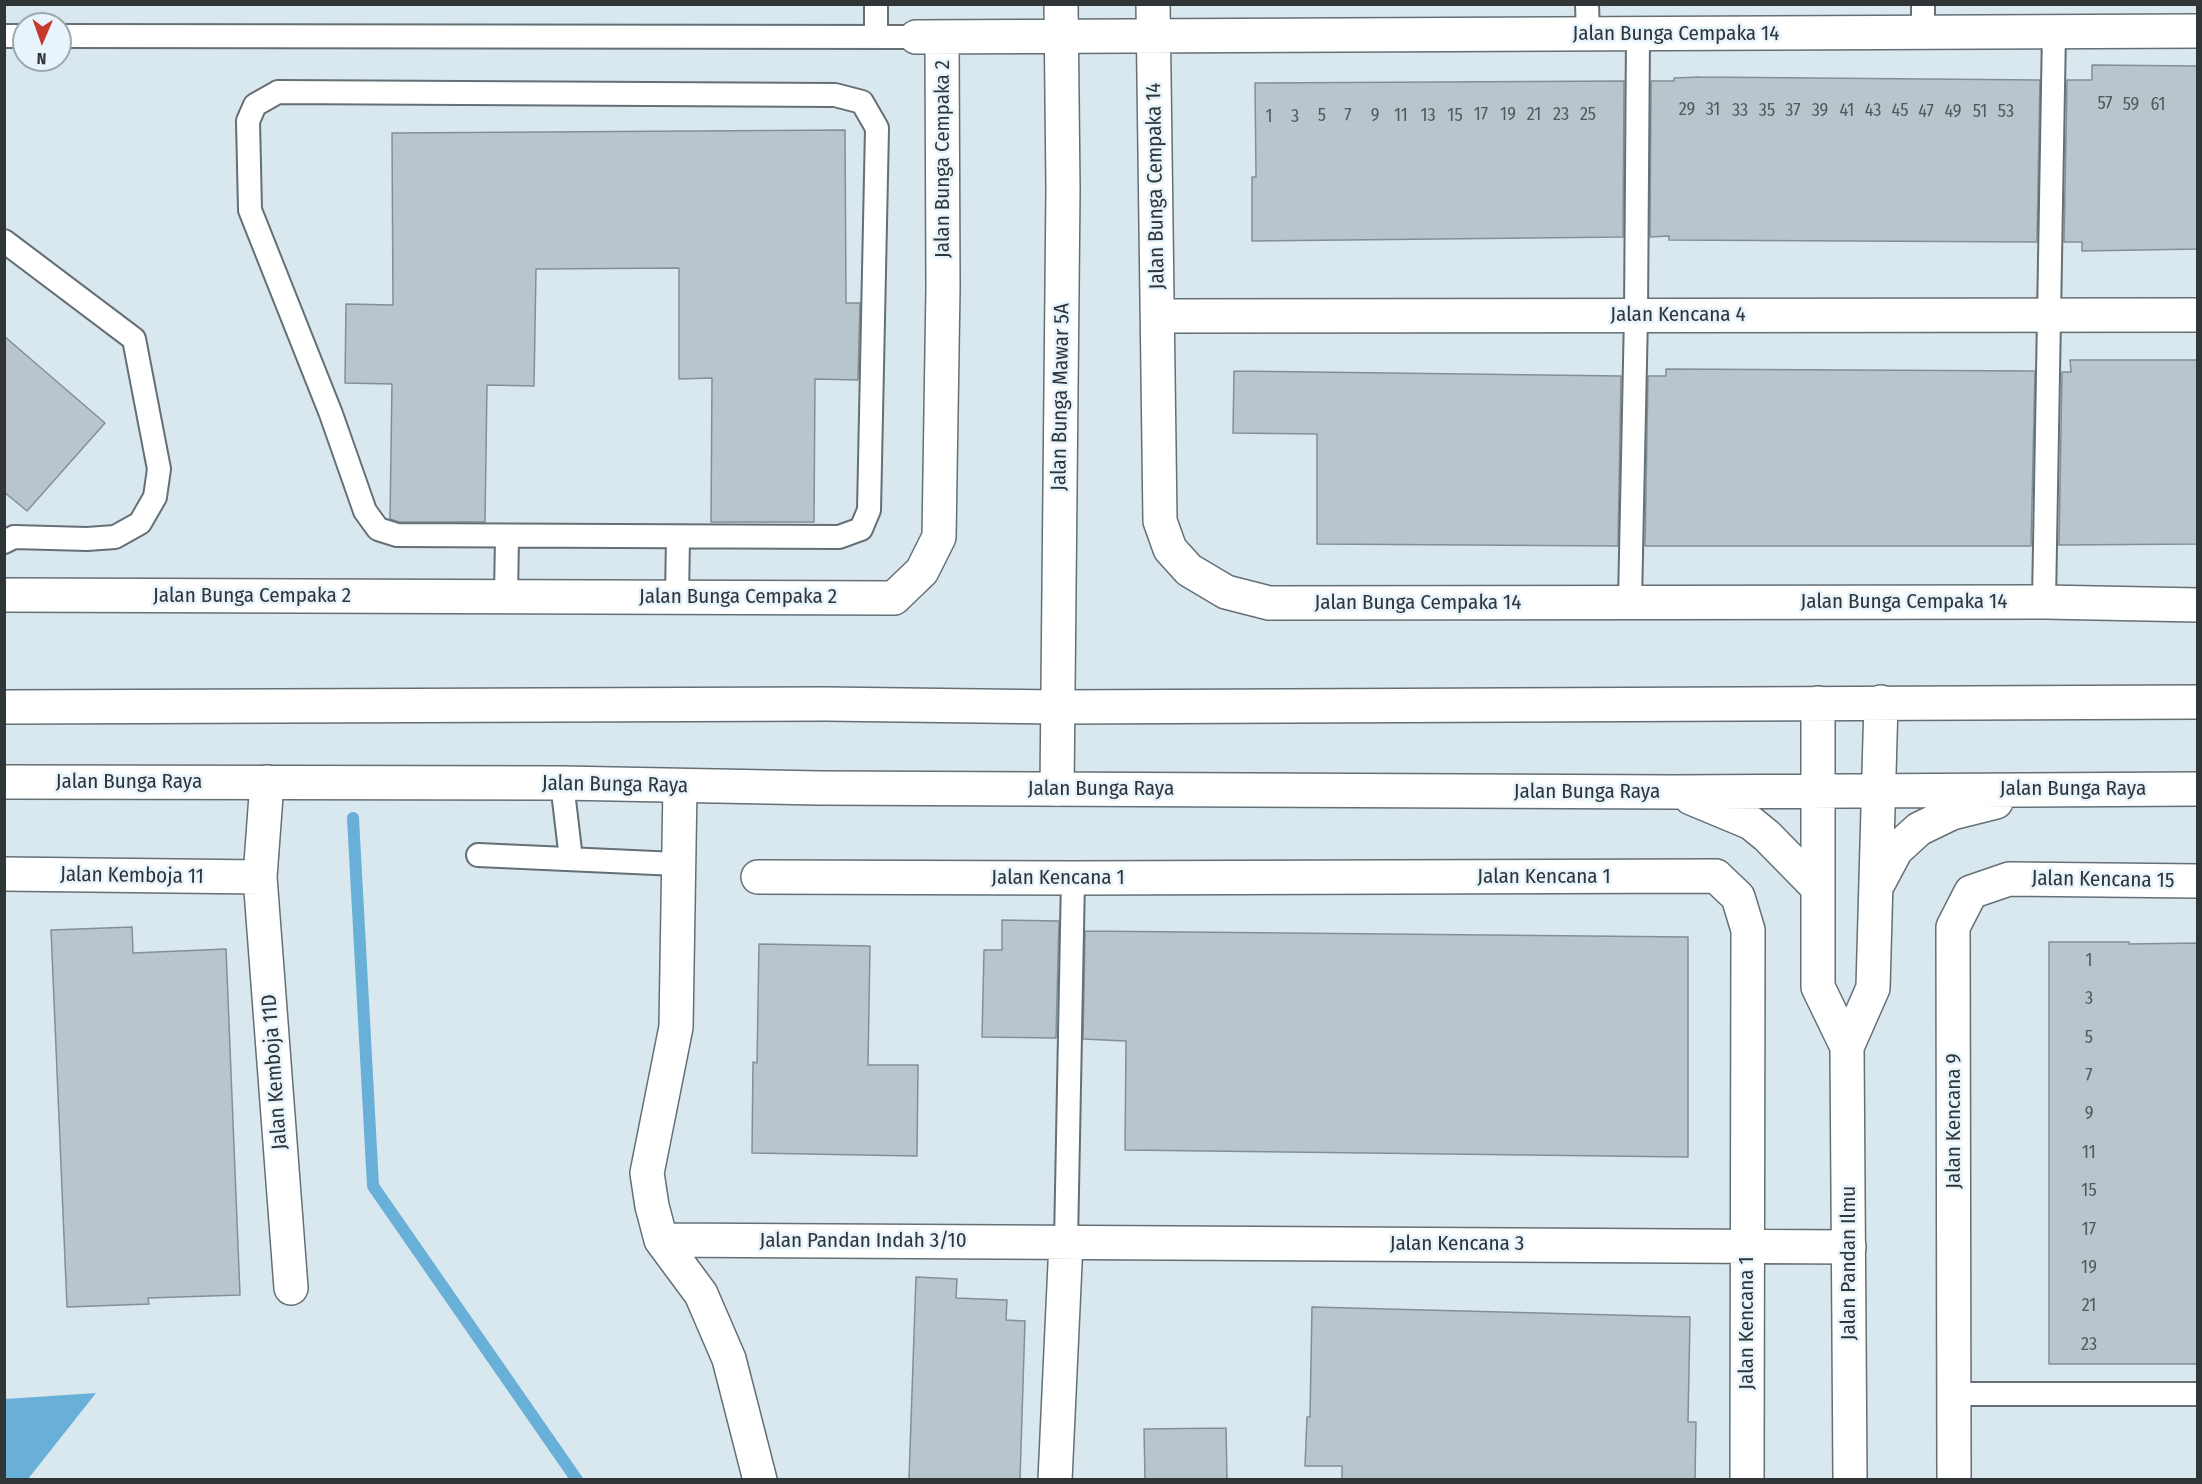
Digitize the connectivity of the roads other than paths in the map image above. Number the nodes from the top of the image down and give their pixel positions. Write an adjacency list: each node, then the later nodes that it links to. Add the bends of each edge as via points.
1 (876, 4): 10 (lane)
2 (1061, 4): 12 (street, Jalan Bunga Mawar 5A)
3 (1923, 18): 7 (street, Jalan Bunga Cempaka 14); 8 (street, Jalan Bunga Cempaka 14)
4 (1588, 19): 5 (street, Jalan Bunga Cempaka 14); 8 (street, Jalan Bunga Cempaka 14)
5 (1154, 20): 12 (street, Jalan Bunga Cempaka 14); 17 (street, Jalan Bunga Cempaka 14)
6 (2198, 31): 7 (street, Jalan Bunga Cempaka 14)
7 (2054, 32): 15 (lane)
8 (1638, 34): 14 (lane)
9 (72, 36): 10 (lane)
10 (876, 37): 11 (lane)
11 (929, 37): 12 (street, Jalan Bunga Cempaka 14); 23 (street, Jalan Bunga Cempaka 2, via 943,288 939,537 922,571 894,598)
12 (1061, 37): 30 (street, Jalan Bunga Mawar 5A)
13 (4, 242): 20 (lane, via 134,339 159,469 155,497 140,523 115,537 14,537)
14 (1636, 315): 15 (street, Jalan Kencana 4); 17 (street, Jalan Kencana 4); 24 (lane)
15 (2049, 315): 16 (street, Jalan Kencana 4); 25 (lane)
16 (2198, 315)
17 (1158, 316): 24 (street, Jalan Bunga Cempaka 14, via 1160,521 1170,549 1189,570 1226,592 1269,603)
18 (507, 536): 19 (lane); 19 (lane, via 397,535 378,529 365,511 250,210 248,121 255,105 278,92 835,95 862,102 877,128 870,510 861,529 839,537); 22 (lane)
19 (678, 537): 23 (lane)
20 (4, 542)
21 (4, 595): 22 (street, Jalan Bunga Cempaka 2)
22 (506, 597): 23 (street, Jalan Bunga Cempaka 2)
23 (676, 597)
24 (1630, 602): 25 (street, Jalan Bunga Cempaka 14)
25 (2044, 602): 26 (street, Jalan Bunga Cempaka 14)
26 (2198, 605)
27 (1881, 702): 28 (street); 29 (street); 39 (street, Jalan Pandan Ilmu)
28 (2198, 702)
29 (1818, 703): 30 (street); 38 (street, Jalan Pandan Ilmu)
30 (1058, 706): 31 (street); 35 (street, Jalan Bunga Mawar 5A)
31 (4, 707)
32 (4, 782): 41 (street, Jalan Bunga Raya)
33 (562, 783): 34 (street, Jalan Bunga Raya); 41 (street, Jalan Bunga Raya); 43 (lane)
34 (680, 786): 35 (street, Jalan Bunga Raya); 44 (street)
35 (1057, 789): 40 (street, Jalan Bunga Raya)
36 (2052, 789): 37 (street, Jalan Bunga Raya); 39 (street, Jalan Bunga Raya); 51 (street, via 1952,813 1919,829 1896,850)
37 (2198, 789)
38 (1818, 791): 39 (street, Jalan Bunga Raya); 40 (street, Jalan Bunga Raya); 52 (street, Jalan Pandan Ilmu)
39 (1880, 791): 51 (street, Jalan Pandan Ilmu)
40 (1675, 792): 52 (street, via 1751,824)
41 (266, 793): 45 (street, Jalan Kemboja 11D)
42 (478, 855): 43 (lane)
43 (571, 859): 44 (lane)
44 (677, 864): 54 (street, via 676,1027 647,1173)
45 (261, 867): 46 (street, Jalan Kemboja 11); 58 (street, Jalan Kemboja 11D)
46 (4, 874)
47 (758, 877): 48 (street, Jalan Kencana 1)
48 (1073, 878): 55 (lane); 56 (street, Jalan Kencana 1, via 1716,876 1738,897 1748,930)
49 (2008, 879): 50 (street, Jalan Kencana 15); 59 (street, Jalan Kencana 9, via 1971,892 1953,927)
50 (2198, 881)
51 (1877, 886): 53 (street, Jalan Pandan Ilmu, via 1874,988)
52 (1818, 888): 53 (street, Jalan Pandan Ilmu, via 1818,987)
53 (1847, 1047): 57 (street, Jalan Pandan Ilmu)
54 (661, 1240): 55 (street, Jalan Pandan Indah 3/10); 61 (street, via 701,1294 729,1359)
55 (1066, 1242): 56 (street, Jalan Kencana 3); 62 (street)
56 (1747, 1246): 57 (street, Jalan Kencana 3); 63 (street, Jalan Kencana 1)
57 (1849, 1247): 64 (street, Jalan Pandan Ilmu)
58 (291, 1288)
59 (1955, 1394): 60 (lane); 65 (street, Jalan Kencana 9)
60 (2198, 1394)
61 (759, 1479)
62 (1054, 1479)
63 (1747, 1479)
64 (1850, 1479)
65 (1954, 1479)

